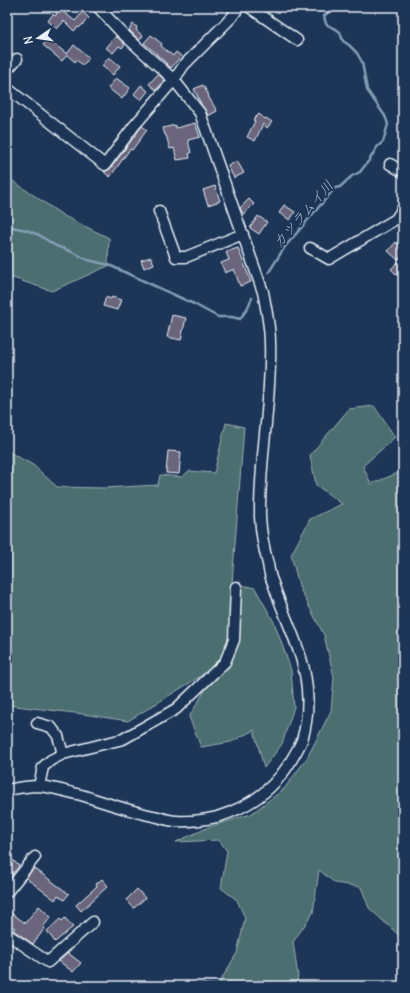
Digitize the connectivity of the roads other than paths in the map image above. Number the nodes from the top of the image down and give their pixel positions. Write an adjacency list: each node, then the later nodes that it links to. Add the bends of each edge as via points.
1 (98, 7): 7 (street, via 121,32)
2 (240, 7): 7 (street, via 184,65)
3 (249, 7): 4 (street)
4 (297, 40)
5 (17, 59): 6 (street)
6 (7, 70)
7 (174, 80): 8 (street, via 134,126 105,165); 12 (street, via 200,113)
8 (7, 88)
9 (390, 164): 10 (street)
10 (403, 172)
11 (233, 185): 12 (street)
12 (230, 196): 15 (street)
13 (403, 208): 16 (street, via 396,219 329,259)
14 (159, 211): 15 (street, via 176,257 186,257)
15 (243, 234): 20 (street, via 263,292 270,342 260,482 260,520 272,582 301,658 306,679 308,699 301,741 282,775 254,801 238,810 197,821 176,821 147,815 67,791)
16 (310, 248)
17 (236, 587): 19 (street, via 234,640 226,662 176,709 124,739)
18 (37, 723): 19 (street, via 51,727 58,736)
19 (63, 754): 20 (street, via 44,767)
20 (39, 786): 21 (street)
21 (7, 790)
22 (35, 857): 23 (street)
23 (7, 892)
24 (93, 922): 25 (street, via 48,962)
25 (7, 934)

